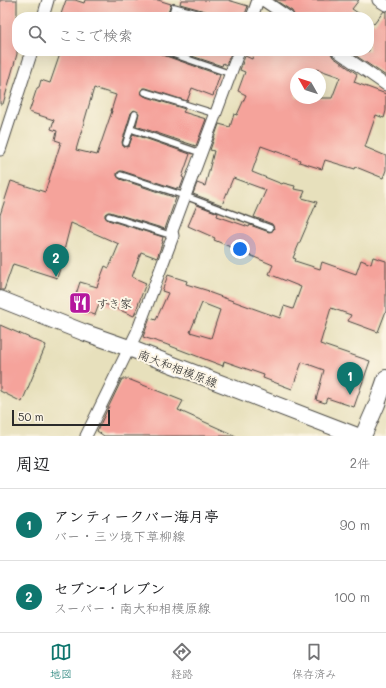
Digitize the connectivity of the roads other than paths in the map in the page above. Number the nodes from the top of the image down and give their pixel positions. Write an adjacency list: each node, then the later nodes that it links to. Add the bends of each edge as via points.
1 (48, 0): 6 (street)
2 (258, 0): 9 (street)
3 (263, 0): 10 (street)
4 (378, 0): 5 (street)
5 (386, 6)
6 (44, 12)
7 (172, 12): 8 (lane, via 174,7)
8 (192, 12)
9 (254, 12)
10 (281, 12)
11 (30, 56): 22 (street)
12 (179, 56): 15 (lane)
13 (237, 56): 15 (street)
14 (344, 56): 16 (street)
15 (231, 74): 19 (street)
16 (386, 85)
17 (145, 92): 19 (lane)
18 (135, 114): 20 (lane)
19 (216, 114): 23 (street)
20 (130, 129): 21 (lane); 23 (lane)
21 (126, 144)
22 (0, 150)
23 (201, 153): 25 (street)
24 (121, 175): 25 (lane)
25 (185, 196): 27 (lane); 28 (street, via 172,231)
26 (109, 216): 28 (lane)
27 (270, 228)
28 (173, 236): 30 (street)
29 (0, 299): 30 (street, 南大和相模原線)
30 (129, 348): 32 (street); 33 (street, 南大和相模原線)
31 (386, 378): 34 (street)
32 (86, 436)
33 (357, 436)
34 (363, 436)

